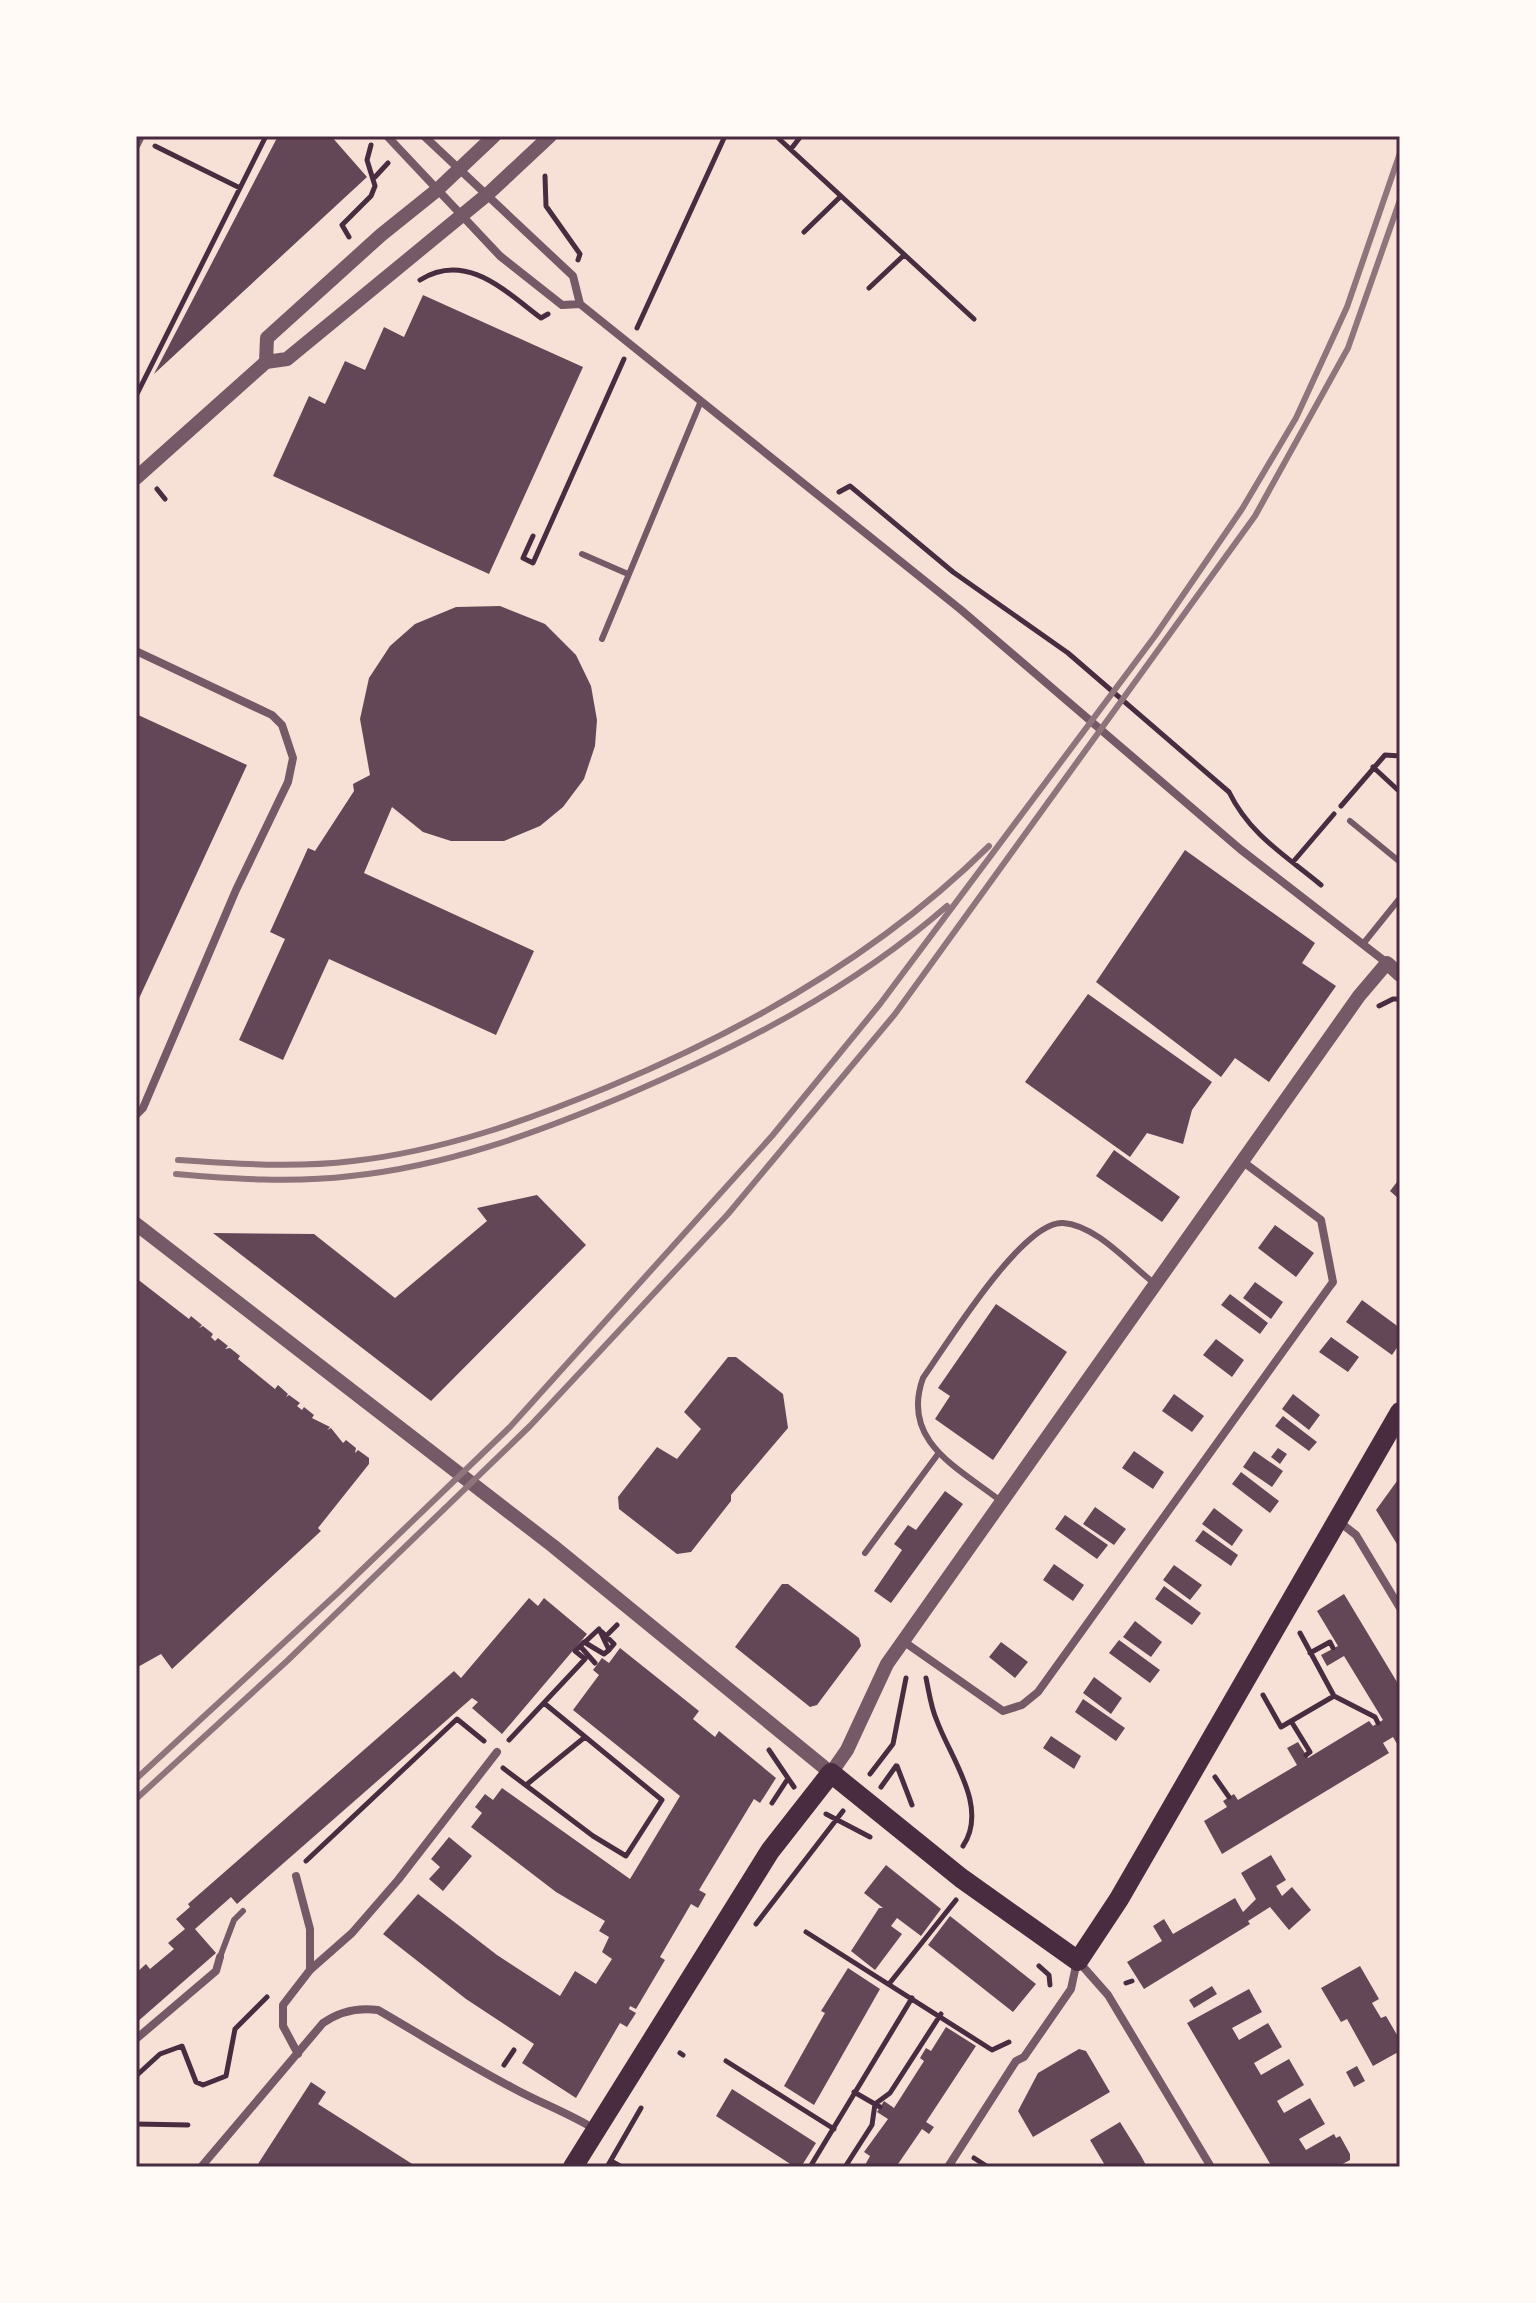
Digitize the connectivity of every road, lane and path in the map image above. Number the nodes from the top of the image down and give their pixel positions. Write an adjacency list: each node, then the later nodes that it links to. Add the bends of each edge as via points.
1 (141, 136): 10 (street)
2 (266, 136): 18 (path)
3 (387, 136): 19 (street)
4 (424, 136): 15 (street)
5 (494, 136): 15 (street)
6 (550, 136): 20 (street)
7 (725, 136): 21 (path)
8 (776, 136): 11 (path)
9 (801, 136): 11 (path)
10 (136, 146)
11 (791, 149): 22 (path)
12 (368, 150): 17 (path)
13 (173, 155): 18 (path)
14 (388, 163): 17 (path)
15 (462, 167): 19 (street); 20 (street)
16 (545, 176): 23 (path)
17 (375, 178): 27 (path, via 371,196 342,225)
18 (240, 188): 36 (path)
19 (437, 190): 25 (street); 35 (street, via 267,338)
20 (489, 193): 25 (street); 32 (street, via 573,276)
21 (696, 197)
22 (839, 198): 26 (path); 29 (path)
23 (546, 206): 24 (path); 28 (path)
24 (540, 213)
25 (463, 215): 32 (street, via 500,256 550,296 562,305); 35 (street, via 287,359)
26 (804, 232)
27 (352, 242)
28 (580, 254)
29 (903, 256): 31 (path); 34 (path)
30 (421, 280): 33 (path, via 451,269 483,275)
31 (869, 288)
32 (580, 304): 37 (street)
33 (541, 318)
34 (974, 319)
35 (266, 362): 38 (street)
36 (136, 396)
37 (701, 401): 45 (lane); 54 (street)
38 (136, 478)
39 (850, 486): 52 (path, via 953,572 1068,653 1229,792 1255,833)
40 (157, 489): 41 (path)
41 (165, 499)
42 (548, 527): 43 (path, via 533,563 523,558)
43 (533, 536)
44 (582, 554): 45 (lane)
45 (628, 574): 46 (lane)
46 (602, 639)
47 (136, 651): 59 (street, via 272,715 282,725 293,758 288,782)
48 (1373, 767): 49 (path)
49 (1400, 792)
50 (1350, 821): 51 (lane)
51 (1400, 862)
52 (1327, 890)
53 (1400, 898): 54 (lane)
54 (1363, 944): 55 (street)
55 (1387, 963): 56 (street); 60 (street)
56 (1400, 975)
57 (1400, 1000): 58 (path)
58 (1373, 1013)
59 (136, 1115)
60 (1242, 1161): 62 (street); 73 (street, via 1321,1220 1333,1282 1038,1692 1003,1711)
61 (136, 1224): 92 (street, via 553,1546)
62 (1154, 1283): 64 (lane, via 1087,1231 1064,1223 1043,1226 1017,1249 923,1378 916,1398 920,1429); 65 (street)
63 (1400, 1412): 66 (main road)
64 (938, 1454): 65 (lane); 67 (lane)
65 (1002, 1502): 73 (street)
66 (1337, 1519): 68 (street, via 1356,1535); 109 (main road, via 1119,1899)
67 (865, 1553)
68 (1400, 1608)
69 (618, 1624): 71 (path)
70 (599, 1629): 71 (path); 74 (path); 76 (path)
71 (606, 1636): 76 (path, via 614,1644)
72 (1302, 1638): 77 (path)
73 (903, 1641): 92 (street)
74 (582, 1644): 76 (path); 78 (path, via 575,1651); 79 (path)
75 (1333, 1648): 77 (path, via 1330,1642)
76 (606, 1652): 79 (path)
77 (1310, 1653): 82 (path)
78 (585, 1659): 79 (path); 84 (path)
79 (595, 1663)
80 (907, 1674): 91 (path, via 893,1744)
81 (926, 1677): 102 (path, via 935,1718 973,1807 971,1833)
82 (1334, 1696): 85 (path); 86 (path)
83 (1266, 1700): 85 (path, via 1281,1727)
84 (544, 1703): 87 (path); 90 (path)
85 (1291, 1721): 89 (path, via 1310,1752)
86 (1378, 1723)
87 (585, 1737): 94 (path); 94 (path, via 662,1800 626,1856)
88 (768, 1753): 97 (path, via 787,1780)
89 (1306, 1755)
90 (494, 1756): 94 (path); 103 (path, via 457,1719); 110 (street, via 398,1880 352,1933)
91 (875, 1767)
92 (831, 1773): 109 (main road, via 961,1878); 130 (main road, via 770,1851)
93 (1215, 1777): 96 (path)
94 (526, 1785)
95 (880, 1788): 99 (path, via 897,1766)
96 (1229, 1797)
97 (772, 1803)
98 (843, 1811): 100 (path)
99 (916, 1812)
100 (835, 1822): 101 (path); 106 (path)
101 (849, 1828)
102 (963, 1846)
103 (296, 1876): 110 (street, via 310,1929)
104 (957, 1899): 111 (path)
105 (243, 1911): 108 (lane, via 234,1920)
106 (750, 1931)
107 (806, 1932): 111 (path)
108 (220, 1957): 115 (street, via 216,1971)
109 (1078, 1961): 137 (street, via 1071,1989 1016,2061); 138 (street, via 1108,1995)
110 (310, 1970): 119 (street, via 281,2015)
111 (889, 1984): 113 (path)
112 (269, 1994): 123 (path, via 235,2029 226,2076 203,2085 196,2082 182,2046 160,2054)
113 (912, 1998): 114 (path); 124 (path)
114 (941, 2014): 116 (path, via 992,2050); 126 (path, via 920,2052)
115 (136, 2039)
116 (1013, 2040)
117 (514, 2050): 122 (path)
118 (680, 2053): 120 (path)
119 (298, 2054): 130 (street, via 335,2015 378,2010); 132 (street)
120 (672, 2059)
121 (726, 2061): 129 (path)
122 (506, 2062)
123 (136, 2076)
124 (854, 2092): 126 (path); 129 (path)
125 (649, 2095): 131 (path)
126 (878, 2106): 136 (path)
127 (136, 2124): 128 (path)
128 (188, 2125)
129 (834, 2129): 135 (path)
130 (596, 2130): 133 (main road)
131 (609, 2164): 134 (path)
132 (201, 2167)
133 (573, 2167)
134 (622, 2167)
135 (810, 2167)
136 (845, 2167)
137 (948, 2167)
138 (1211, 2167)

